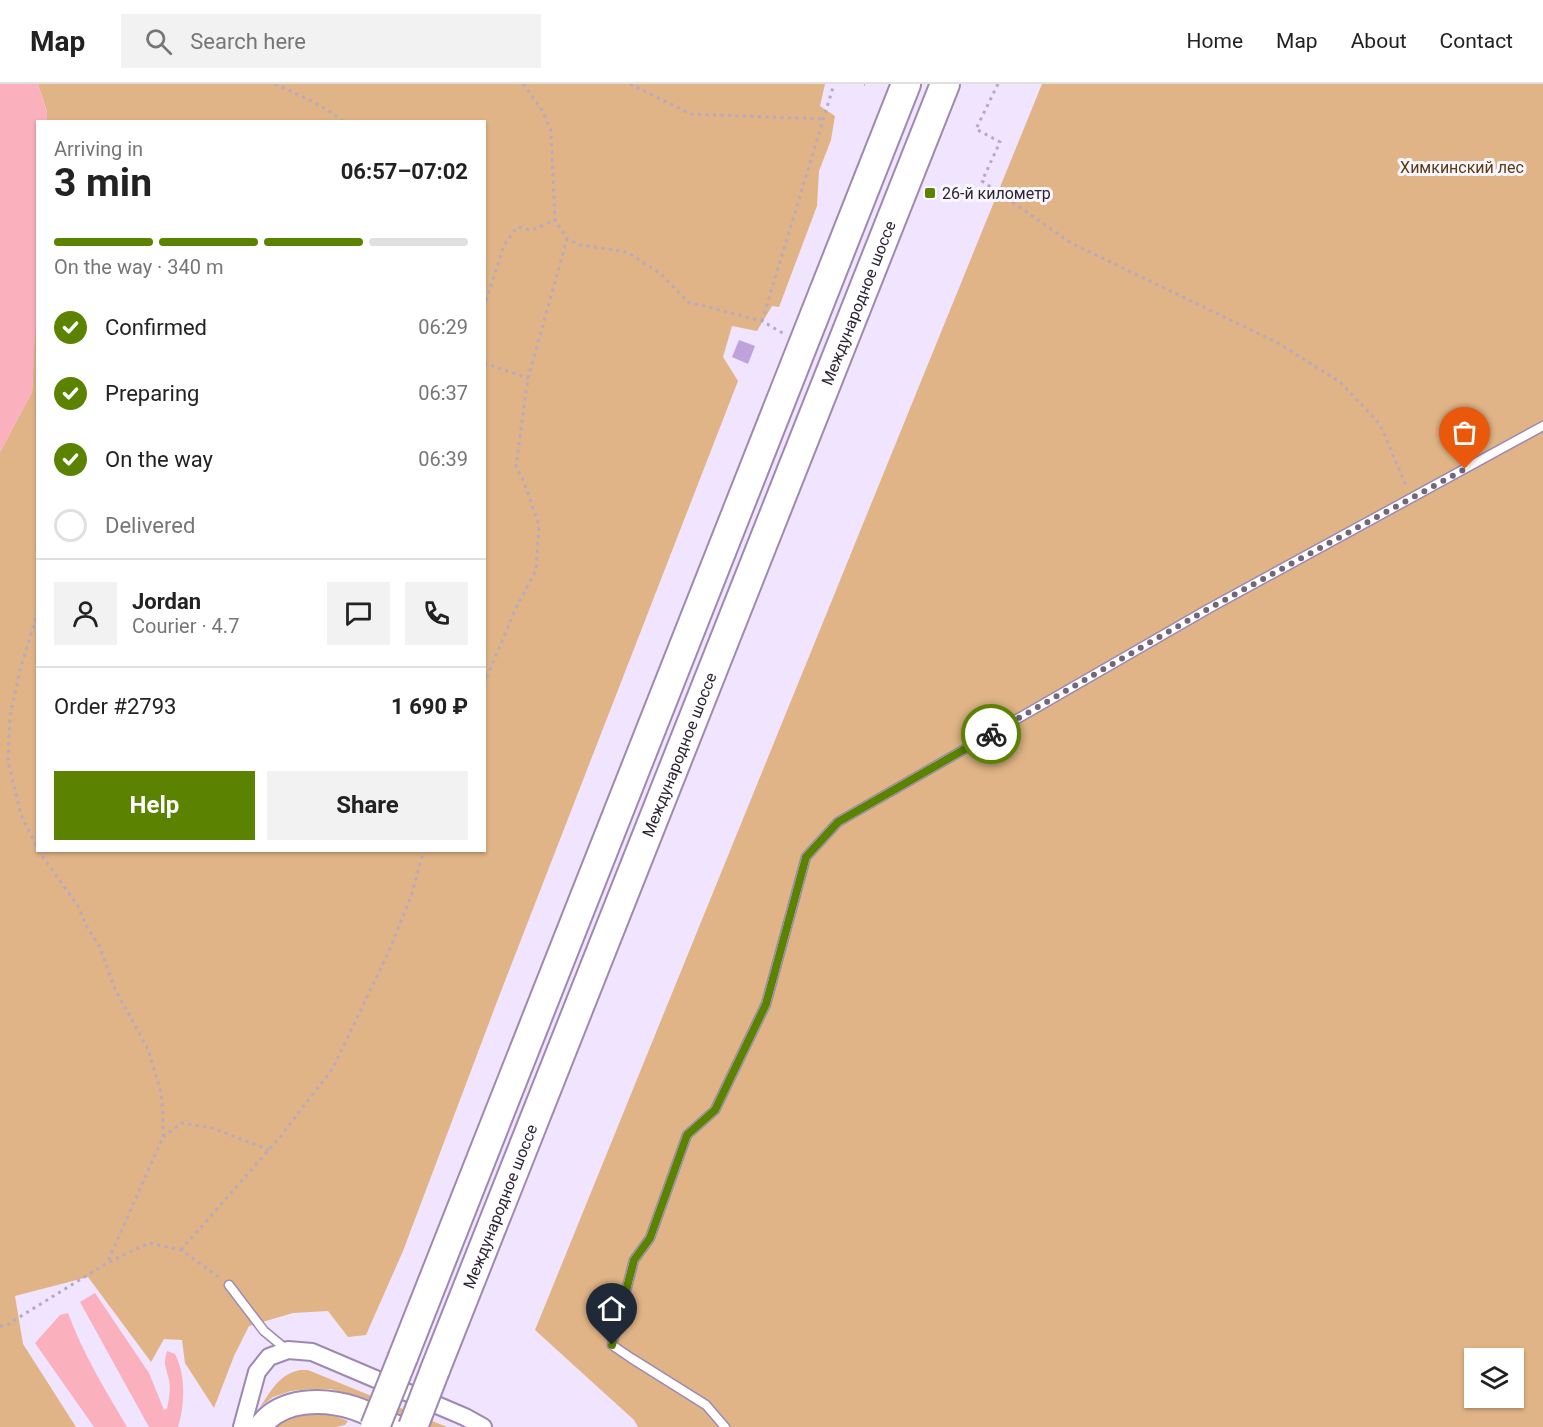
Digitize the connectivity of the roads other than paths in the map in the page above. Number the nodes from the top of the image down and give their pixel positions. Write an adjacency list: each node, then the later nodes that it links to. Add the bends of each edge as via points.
1 (906, 84): 8 (highway, bridge)
2 (945, 84): 10 (highway, Международное шоссе, bridge)
3 (1543, 426): 12 (lane, via 1197,615 838,822 806,857 766,1004 715,1110 687,1135 650,1238 634,1260 612,1345 706,1405)
4 (229, 1285): 5 (lane, via 264,1331)
5 (288, 1350): 6 (street, via 269,1357 257,1372); 11 (street, via 312,1352)
6 (242, 1427)
7 (260, 1427): 9 (street, via 282,1408 327,1403 354,1408)
8 (375, 1427)
9 (397, 1427)
10 (413, 1427)
11 (483, 1427)
12 (725, 1427)

